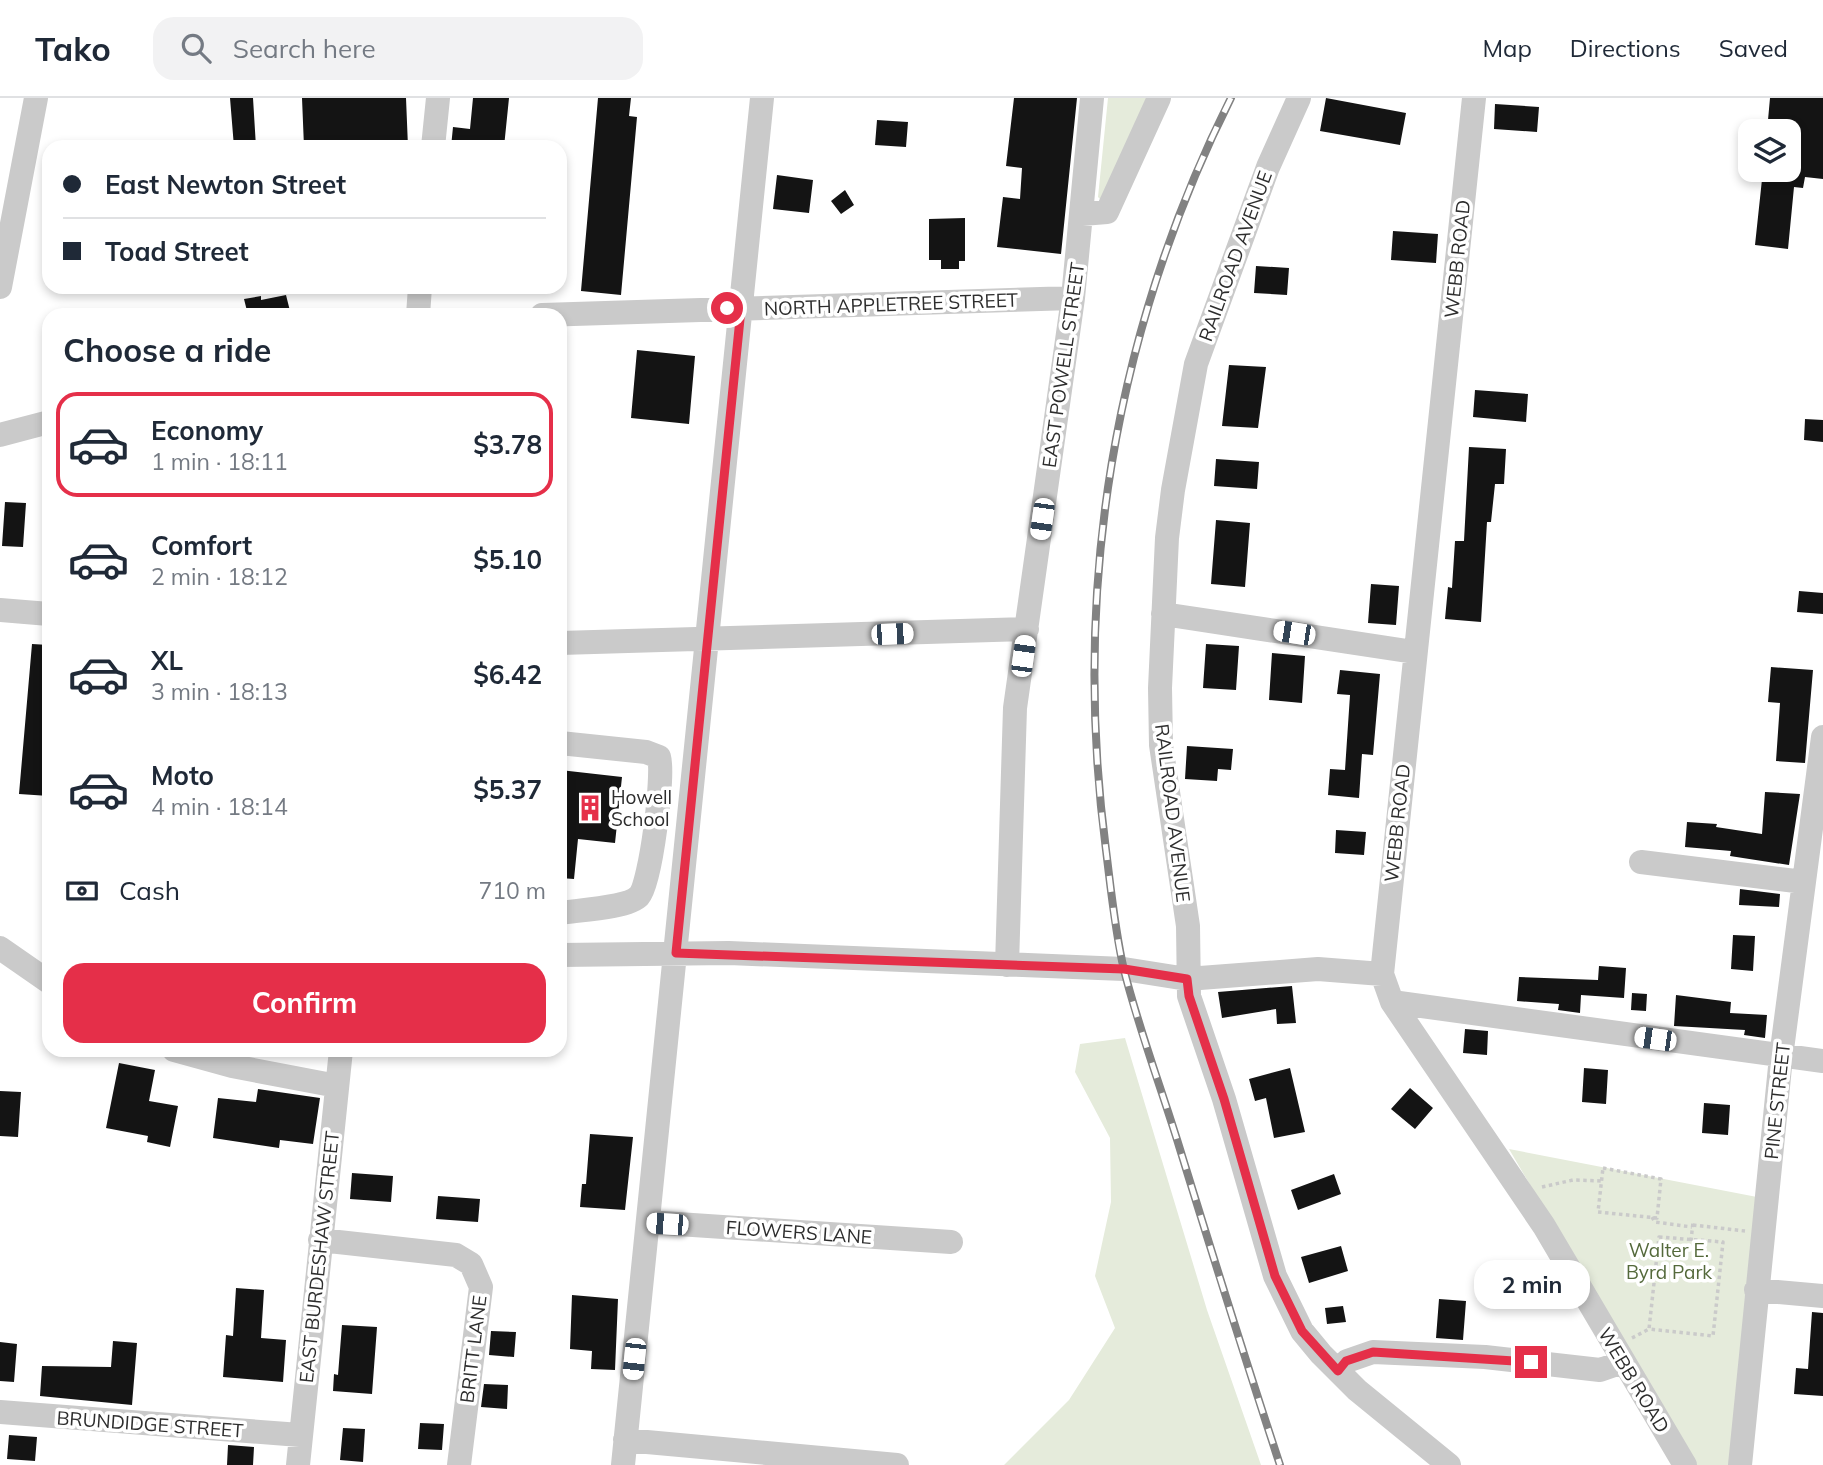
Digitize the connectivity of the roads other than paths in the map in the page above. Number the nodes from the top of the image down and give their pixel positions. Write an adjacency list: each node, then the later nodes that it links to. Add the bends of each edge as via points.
1 (36, 98): 10 (street)
2 (438, 98): 8 (street)
3 (762, 98): 12 (street)
4 (1092, 98): 9 (street, EAST POWELL STREET)
5 (1159, 98): 9 (street, via 1107,212)
6 (1299, 98): 18 (street, RAILROAD AVENUE, via 1268,167 1196,364 1173,490)
7 (1474, 98): 22 (street, WEBB ROAD)
8 (434, 140)
9 (1082, 214): 11 (street, EAST POWELL STREET)
10 (0, 288)
11 (1073, 298): 12 (street, NORTH APPLETREE STREET); 19 (street, EAST POWELL STREET)
12 (741, 309): 13 (street, NORTH APPLETREE STREET); 20 (street)
13 (567, 314)
14 (42, 424): 15 (street)
15 (0, 435)
16 (0, 610): 17 (street)
17 (42, 613)
18 (1163, 614): 22 (street); 37 (street, RAILROAD AVENUE, via 1161,746 1188,926)
19 (1027, 629): 20 (street); 34 (street, EAST POWELL STREET, via 1013,745)
20 (707, 639): 21 (street); 27 (street)
21 (567, 643)
22 (1414, 652): 35 (street, WEBB ROAD)
23 (1823, 737): 25 (street, PINE STREET)
24 (567, 744): 26 (street, via 646,751 659,757 663,769)
25 (1819, 806): 29 (street, PINE STREET)
26 (656, 827): 27 (street); 30 (street, via 639,897 627,903)
27 (688, 831): 32 (street)
28 (1641, 862): 29 (street)
29 (1804, 882): 41 (street, PINE STREET)
30 (567, 911)
31 (0, 948): 36 (street)
32 (676, 953): 33 (street); 34 (street); 44 (street)
33 (567, 955)
34 (1007, 965): 37 (street, via 1124,969)
35 (1382, 974): 37 (street, via 1318,969); 38 (street, WEBB ROAD)
36 (42, 977)
37 (1187, 979): 50 (street, RAILROAD AVENUE, via 1275,1276 1302,1331)
38 (1392, 1002): 41 (street); 49 (street, WEBB ROAD, via 1544,1226)
39 (199, 1057): 43 (street)
40 (340, 1057): 43 (street, EAST BURDESHAW STREET)
41 (1781, 1058): 42 (street); 47 (street, PINE STREET)
42 (1823, 1061)
43 (337, 1086): 45 (street, EAST BURDESHAW STREET)
44 (648, 1222): 46 (street, FLOWERS LANE); 53 (street)
45 (320, 1240): 52 (street, EAST BURDESHAW STREET); 55 (street, BRITT LANE, via 456,1255 476,1271 481,1287)
46 (951, 1242)
47 (1756, 1290): 48 (street); 59 (street, PINE STREET)
48 (1823, 1296)
49 (1623, 1362): 50 (street, via 1600,1370 1485,1357 1373,1352 1346,1361); 58 (street, WEBB ROAD)
50 (1338, 1371): 57 (street, RAILROAD AVENUE)
51 (0, 1412): 52 (street, BRUNDIDGE STREET)
52 (300, 1435): 54 (street, EAST BURDESHAW STREET)
53 (624, 1453): 56 (street)
54 (298, 1465)
55 (459, 1465)
56 (897, 1465)
57 (1448, 1465)
58 (1685, 1465)
59 (1740, 1465)

